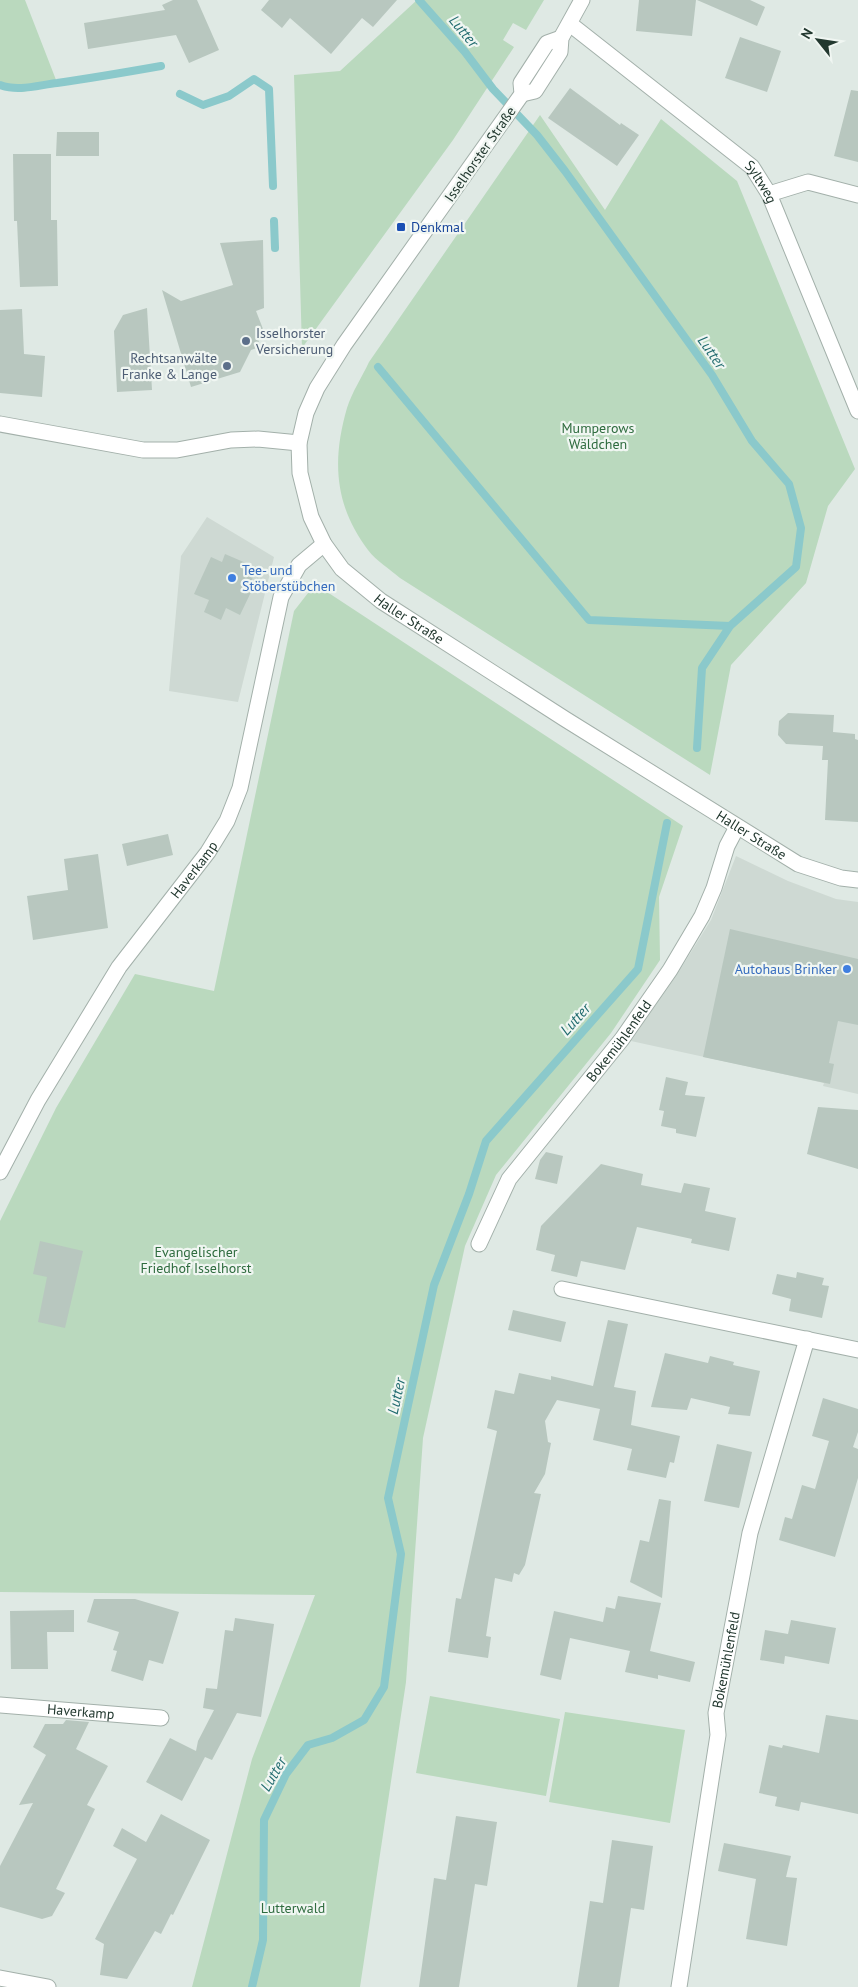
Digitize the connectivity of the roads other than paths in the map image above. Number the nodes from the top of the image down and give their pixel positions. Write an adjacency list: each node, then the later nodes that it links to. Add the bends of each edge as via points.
1 (582, 0): 2 (street, Isselhorster Straße)
2 (570, 24): 3 (street, Syltweg, via 752,167); 7 (street, Isselhorster Straße, via 561,38 547,44 521,83 522,94 344,344 317,388 306,413)
3 (769, 194): 4 (street, via 808,182); 5 (street, Syltweg)
4 (858, 195)
5 (858, 411)
6 (0, 424): 7 (street, via 142,450 177,450 231,440)
7 (299, 442): 8 (street, Haller Straße, via 300,473 311,517)
8 (324, 544): 9 (street, Haller Straße, via 342,569 381,601); 11 (street, Haverkamp, via 299,565 281,597 240,788 227,821 208,852 119,967 38,1100)
9 (737, 827): 10 (street, Haller Straße, via 798,864); 12 (street, Bokemühlenfeld, via 702,916 670,970 622,1039 509,1179)
10 (858, 880)
11 (0, 1172)
12 (479, 1244)
13 (562, 1289): 14 (street)
14 (807, 1339): 15 (street); 20 (street, Bokemühlenfeld, via 750,1533 716,1713 718,1735)
15 (858, 1350)
16 (0, 1705): 17 (street, Haverkamp)
17 (161, 1718)
18 (0, 1978): 19 (street)
19 (48, 1987)
20 (679, 1987)

